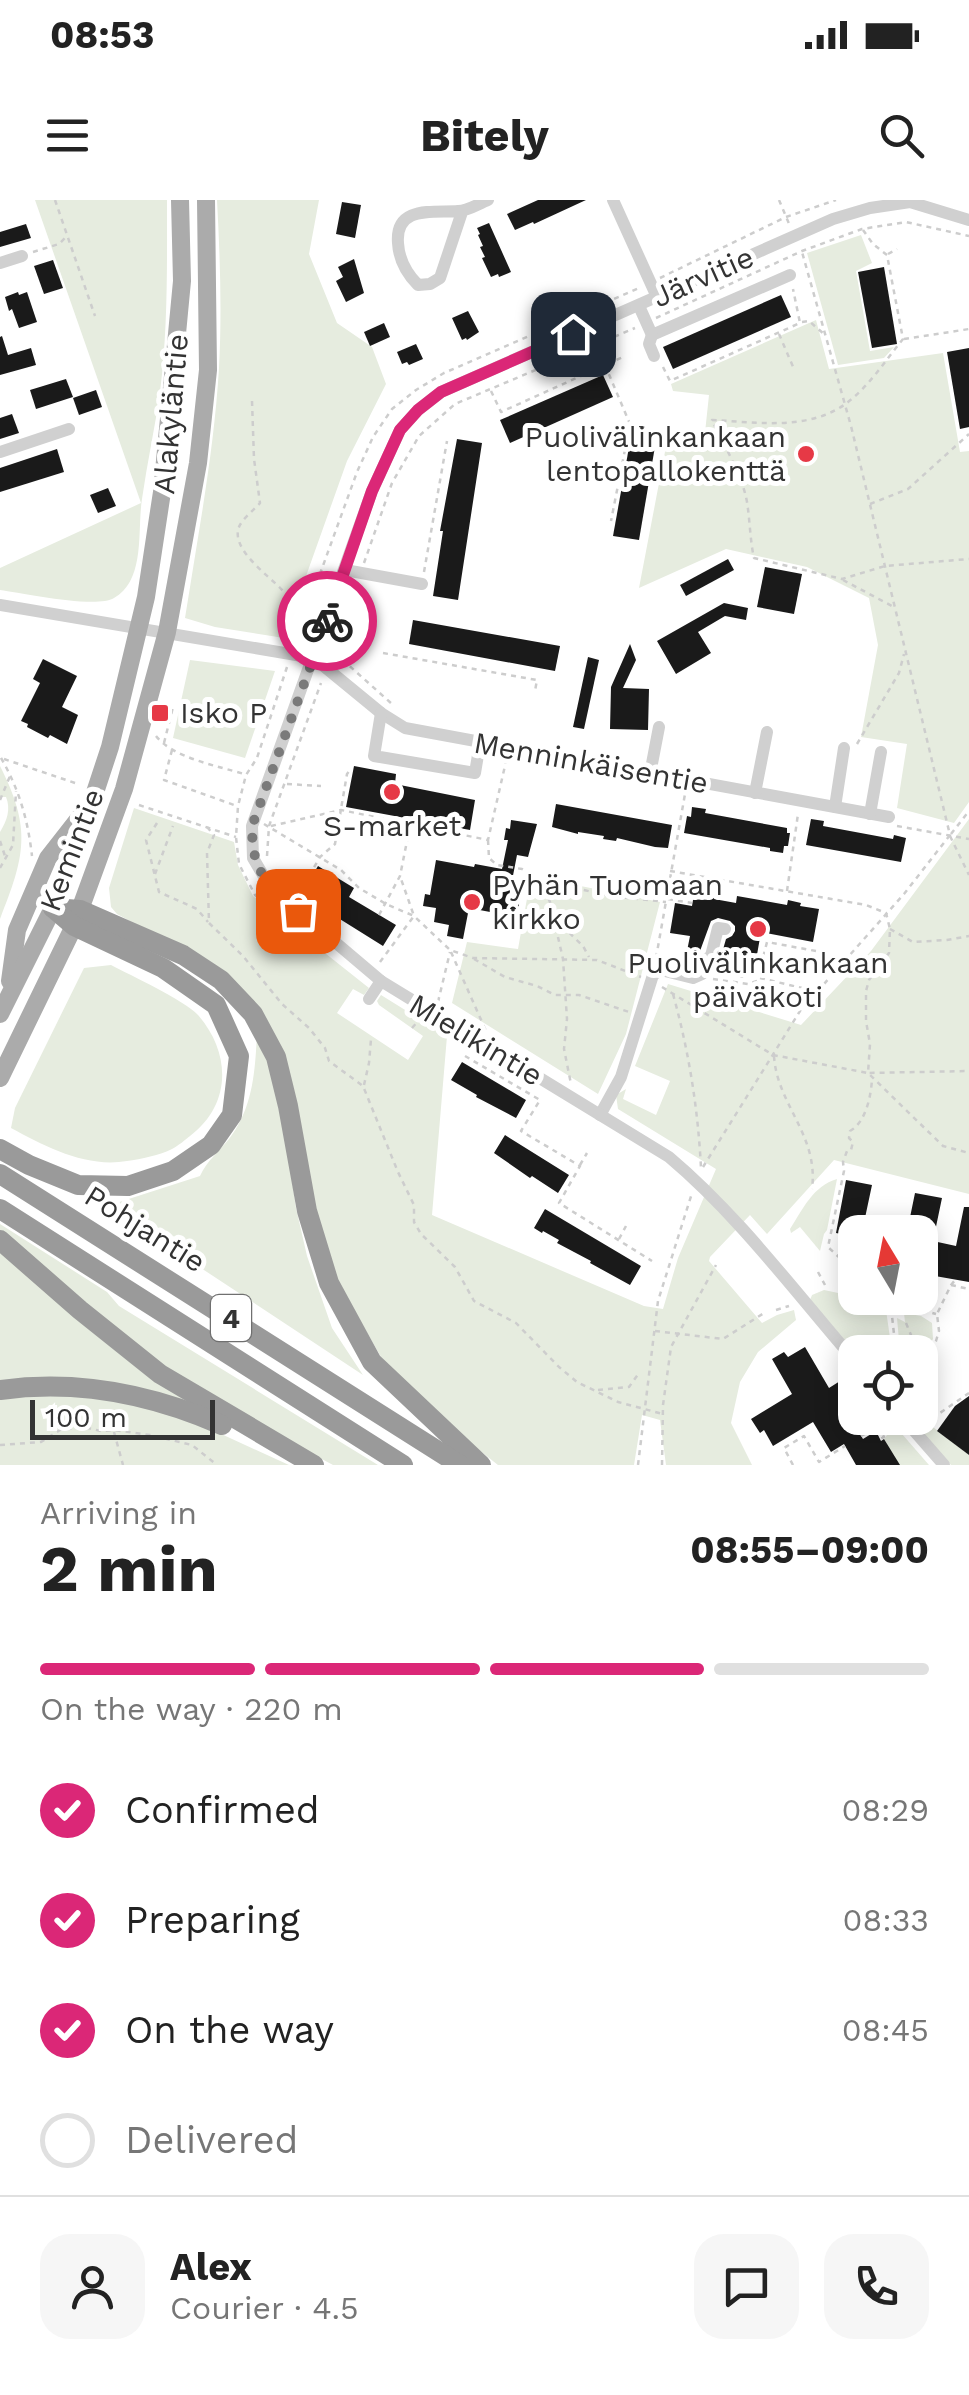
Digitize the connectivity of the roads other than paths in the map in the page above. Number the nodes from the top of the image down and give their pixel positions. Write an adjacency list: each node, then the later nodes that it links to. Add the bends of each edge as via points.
1 (180, 200): 20 (main road, Alakyläntie, via 182,281 162,492)
2 (206, 200): 21 (main road, Alakyläntie, via 208,370)
3 (488, 200): 6 (street)
4 (613, 200): 11 (street)
5 (911, 201): 7 (street, Järvitie); 11 (street, Järvitie, via 833,219)
6 (462, 212): 6 (street, via 422,212 400,226 401,260 418,286 440,278)
7 (969, 220)
8 (22, 256): 9 (street)
9 (0, 263)
10 (790, 274): 13 (street)
11 (658, 297): 12 (street, Järvitie)
12 (639, 306): 13 (street); 17 (street, Järvitie, via 441,392 418,410 400,430)
13 (652, 335): 14 (street)
14 (654, 356)
15 (69, 429): 16 (street)
16 (0, 452)
17 (344, 570): 18 (street); 22 (street, Järvitie)
18 (422, 584)
19 (0, 605): 20 (street)
20 (139, 627): 21 (street); 31 (main road, Kemintie)
21 (167, 632): 22 (street); 36 (main road, Kemintie, via 124,790)
22 (314, 658): 23 (street, Menninkäisentie); 38 (street, Mielikintie, via 252,826 254,858 270,887)
23 (381, 712): 26 (street, Menninkäisentie, via 405,728); 26 (street, via 374,756 475,773)
24 (658, 727): 29 (street)
25 (767, 732): 30 (street)
26 (480, 742): 29 (street, Menninkäisentie)
27 (850, 746): 32 (street)
28 (881, 752): 33 (street)
29 (650, 774): 30 (street, Menninkäisentie)
30 (756, 793): 32 (street, Menninkäisentie)
31 (92, 802): 35 (main road, Kemintie); 40 (main road, via 48,858 17,930)
32 (834, 808): 33 (street, Menninkäisentie)
33 (870, 814): 34 (street, Menninkäisentie)
34 (890, 818)
35 (53, 908): 36 (highway); 40 (main road, Kemintie)
36 (77, 918): 41 (main road, Kemintie); 43 (highway, via 216,1005 239,1056 232,1115 211,1145 173,1171 128,1186 78,1184); 53 (highway, via 143,936 204,968 254,1014 276,1057 306,1211 329,1282 372,1362)
37 (725, 929): 42 (street, via 718,928 711,956 692,978 654,975 626,1079)
38 (379, 974): 39 (street); 42 (street, Mielikintie)
39 (369, 999)
40 (4, 1005)
41 (0, 1078)
42 (600, 1115): 47 (street, Mielikintie, via 699,1175)
43 (0, 1149)
44 (0, 1174): 52 (highway, Pohjantie / 4)
45 (0, 1209): 51 (highway, Pohjantie / 4)
46 (0, 1240): 50 (highway, via 160,1374)
47 (838, 1341)
48 (0, 1390): 50 (highway, via 89,1388 151,1398)
49 (918, 1435): 54 (street)
50 (312, 1464)
51 (403, 1465)
52 (460, 1465)
53 (482, 1465)
54 (944, 1465)

